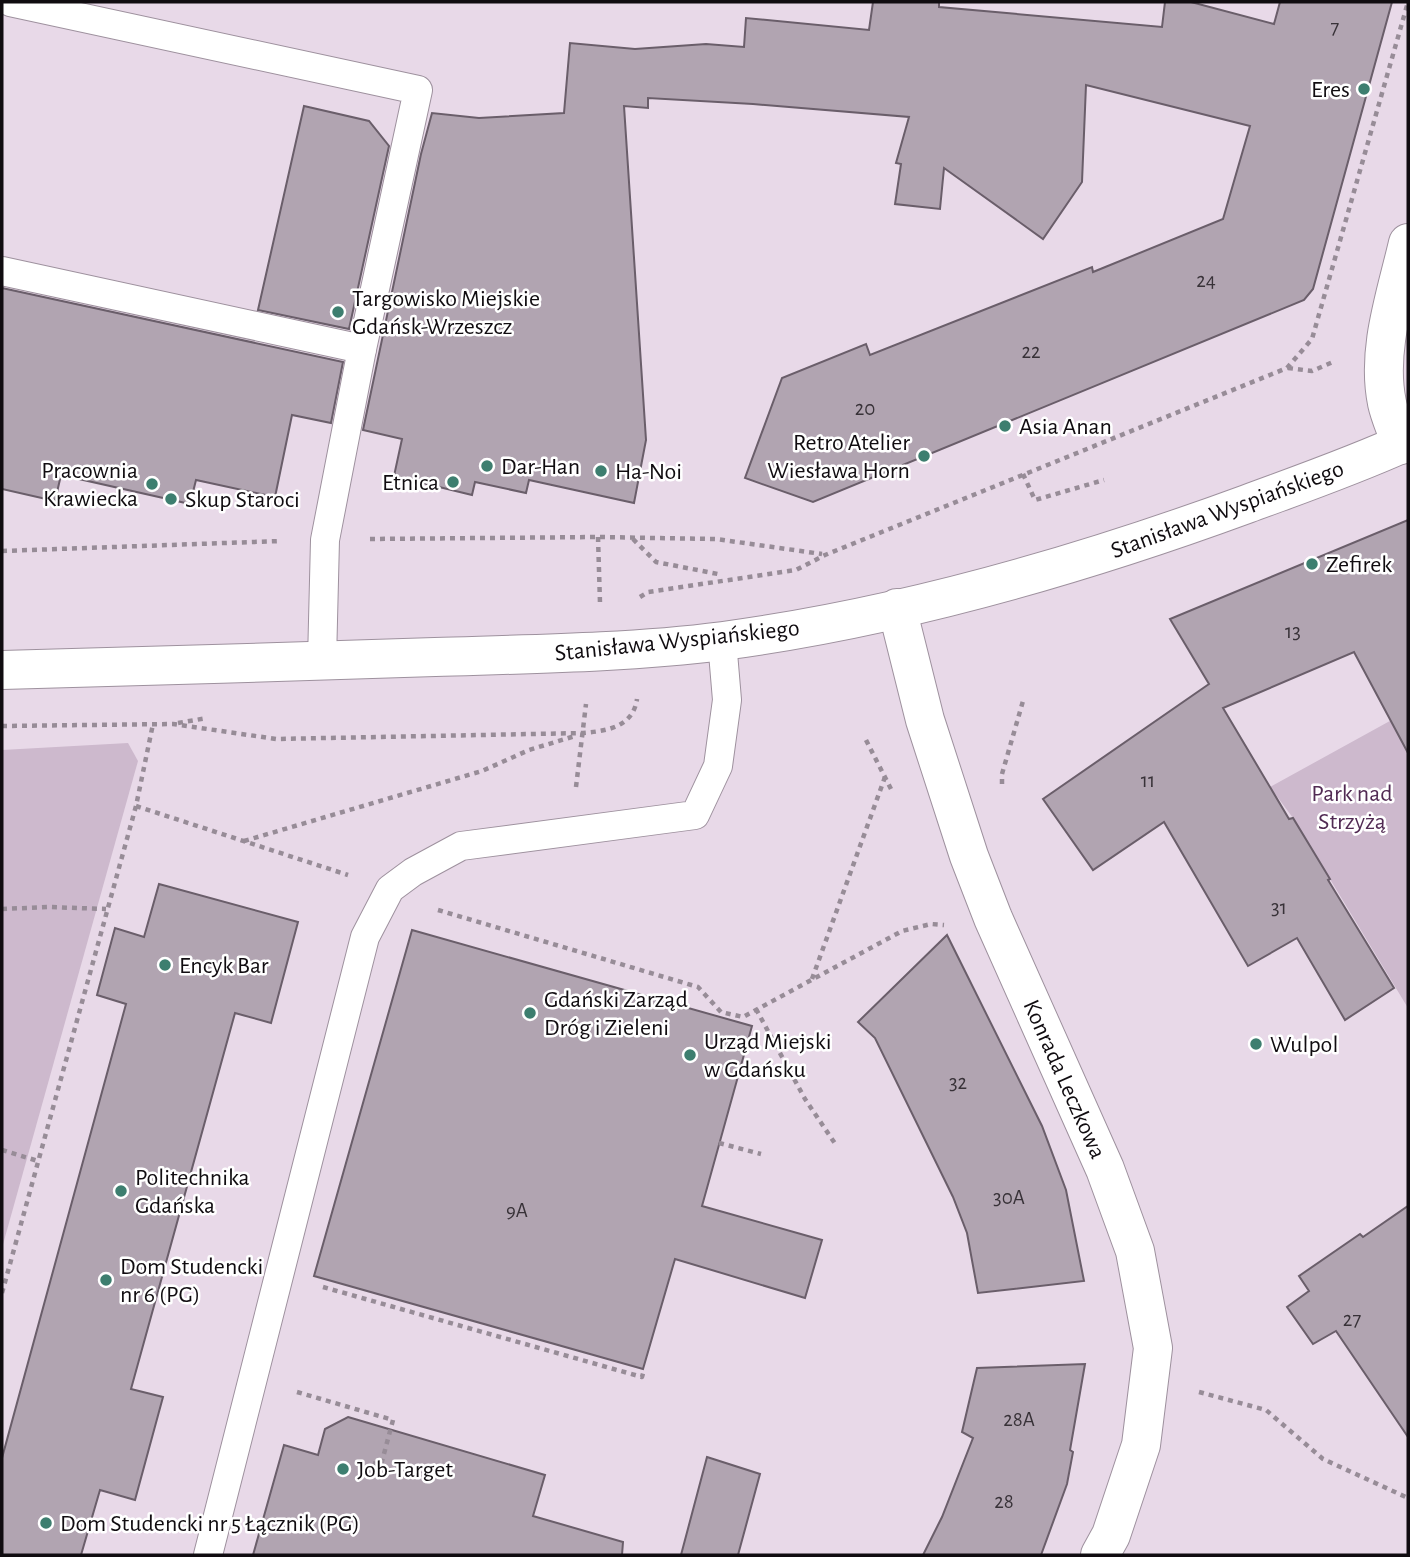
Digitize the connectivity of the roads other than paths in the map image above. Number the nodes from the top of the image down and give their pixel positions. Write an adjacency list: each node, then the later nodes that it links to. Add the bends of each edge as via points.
1 (10, 2): 4 (lane, via 418,90)
2 (1408, 243): 5 (main road, via 1384,364 1387,404)
3 (2, 271): 4 (lane)
4 (362, 349): 8 (lane, via 325,540)
5 (1405, 443): 6 (main road, Stanisława Wyspiańskiego, via 1132,544)
6 (897, 608): 7 (main road, Stanisława Wyspiańskiego); 11 (main road, Konrada Leczkowa, via 925,720 969,856 1105,1169 1135,1251 1153,1348 1141,1445)
7 (722, 641): 8 (main road, Stanisława Wyspiańskiego); 10 (lane, via 727,700 718,766 695,816 461,846 390,889 365,937)
8 (322, 661): 9 (main road, Stanisława Wyspiańskiego)
9 (2, 670)
10 (208, 1555)
11 (1100, 1555)

